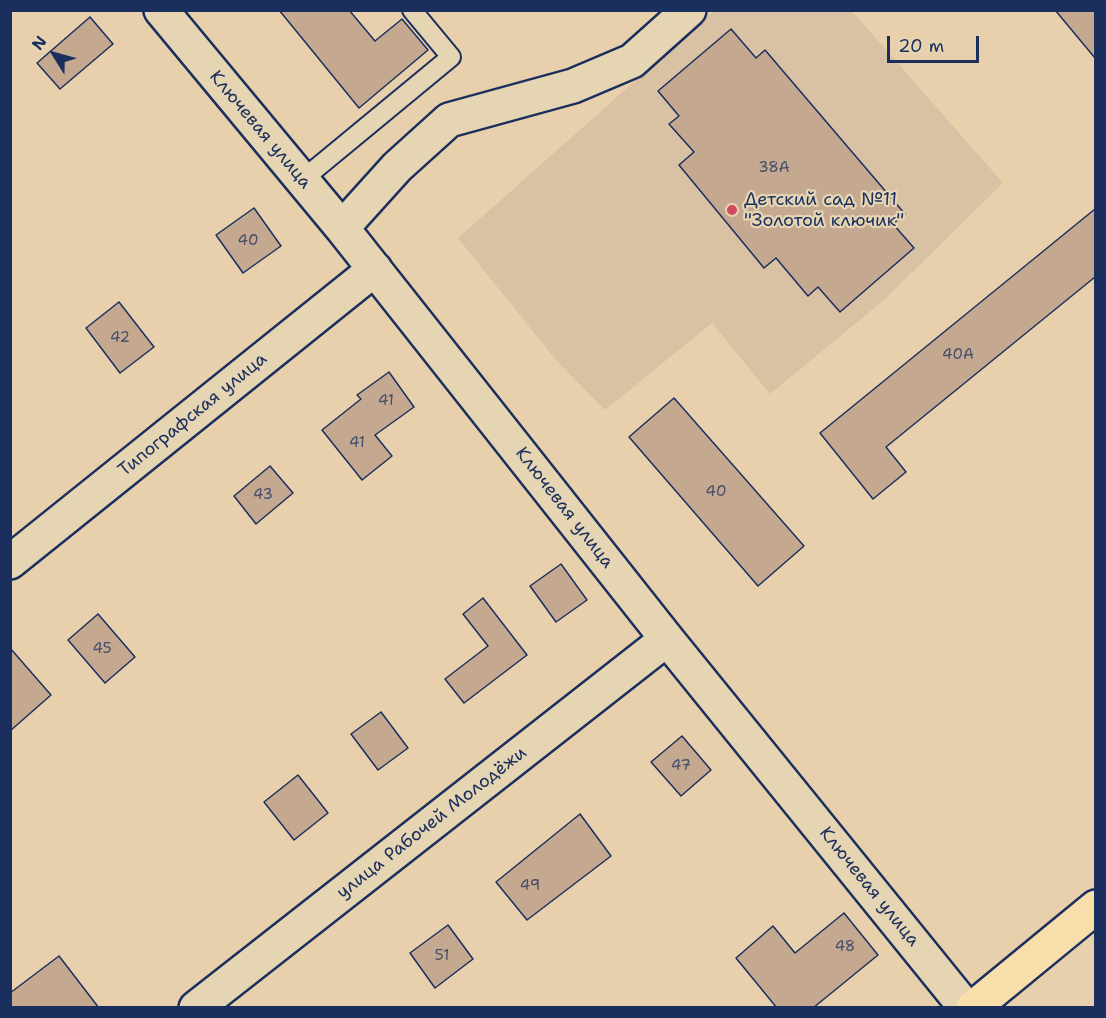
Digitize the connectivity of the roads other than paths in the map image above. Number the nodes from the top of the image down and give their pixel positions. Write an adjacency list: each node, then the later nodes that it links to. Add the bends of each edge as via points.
1 (160, 10): 4 (street, Ключевая улица)
2 (412, 10): 4 (lane, via 451,57)
3 (689, 10): 5 (street, via 632,61 573,86 449,120 397,167)
4 (302, 180): 5 (street, Ключевая улица)
5 (342, 228): 6 (street, Ключевая улица)
6 (375, 269): 7 (street, Типографская улица); 8 (street, Ключевая улица)
7 (10, 562)
8 (667, 639): 10 (street, улица Рабочей Молодёжи); 11 (street, Ключевая улица)
9 (1095, 907): 12 (main road)
10 (196, 1008)
11 (966, 1008)
12 (974, 1008)

